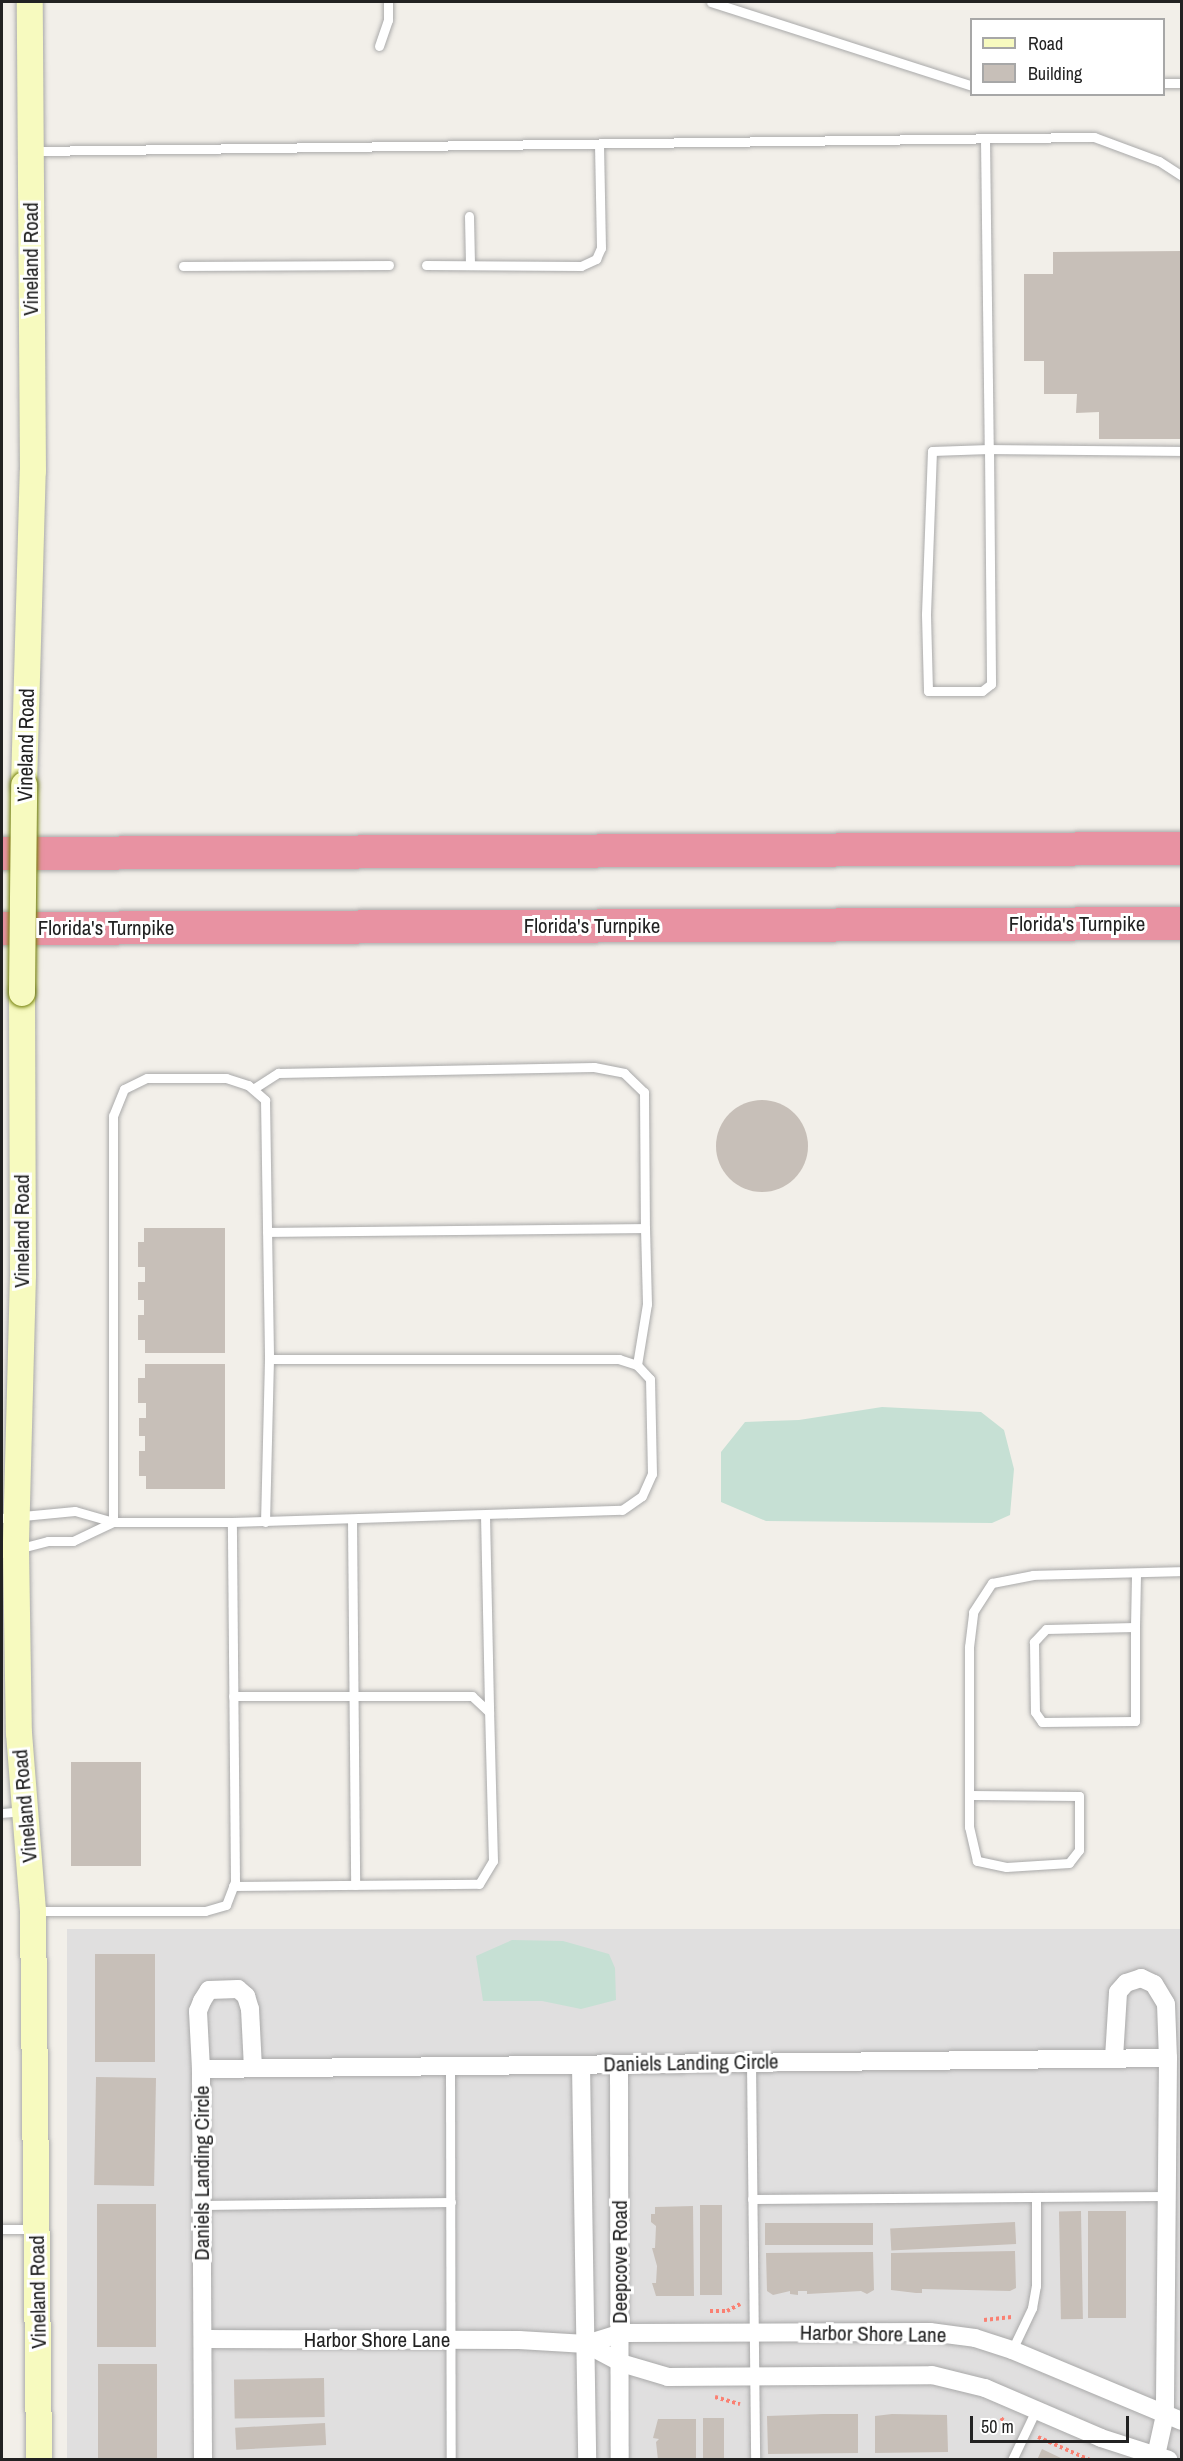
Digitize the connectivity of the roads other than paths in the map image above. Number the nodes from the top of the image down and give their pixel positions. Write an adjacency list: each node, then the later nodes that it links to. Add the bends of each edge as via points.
1 (30, 2): 10 (main road, Vineland Road)
2 (388, 2): 4 (lane, via 388,20)
3 (711, 2): 7 (lane)
4 (379, 46)
5 (1165, 83): 6 (lane)
6 (1182, 83)
7 (970, 85)
8 (985, 139): 9 (lane); 11 (lane, via 1094,137 1159,161); 17 (lane)
9 (599, 144): 10 (lane); 16 (lane, via 601,248 596,259 581,266)
10 (30, 151): 29 (main road, Vineland Road, bridge, via 33,471 24,785 23,1275)
11 (1182, 176)
12 (469, 216): 16 (lane)
13 (426, 265): 16 (lane)
14 (183, 266): 15 (lane)
15 (388, 266)
16 (470, 266)
17 (989, 449): 17 (lane, via 991,684 982,690 928,691 926,614 932,451); 18 (lane)
18 (1182, 451)
19 (1182, 848): 20 (highway)
20 (2, 853)
21 (1182, 923): 22 (highway, Florida's Turnpike)
22 (2, 928)
23 (253, 1089): 24 (lane, via 278,1073 594,1067 624,1073 644,1092); 25 (lane, via 265,1100); 31 (lane, via 226,1077 147,1077 124,1089 113,1116)
24 (645, 1228): 25 (lane); 27 (lane, via 647,1304)
25 (267, 1232): 26 (lane)
26 (268, 1359): 27 (lane, via 619,1359); 33 (lane)
27 (637, 1365): 28 (lane, via 650,1379 652,1474 642,1496 622,1510)
28 (485, 1515): 30 (lane); 40 (lane)
29 (8, 1516): 31 (lane, via 75,1511); 34 (main road, Vineland Road)
30 (352, 1519): 33 (lane); 39 (lane)
31 (113, 1522): 32 (lane); 34 (lane, via 73,1541 48,1541)
32 (232, 1522): 33 (lane); 38 (lane)
33 (265, 1522)
34 (9, 1551): 42 (main road, Vineland Road, via 19,1733)
35 (1182, 1571): 36 (lane)
36 (1136, 1573): 37 (lane); 41 (lane, via 1034,1575 992,1583 973,1612 968,1700)
37 (1136, 1627): 37 (lane, via 1135,1720 1042,1722 1035,1712 1034,1642 1046,1629)
38 (233, 1696): 39 (lane); 44 (lane)
39 (356, 1696): 40 (lane, via 472,1696); 43 (lane)
40 (489, 1712): 43 (lane, via 493,1861 479,1884)
41 (970, 1795): 41 (lane, via 969,1827 977,1861 1006,1867 1069,1863 1080,1850 1078,1796)
42 (13, 1812): 45 (main road, Vineland Road)
43 (355, 1885): 44 (lane)
44 (233, 1886): 45 (lane, via 226,1905 205,1911)
45 (33, 1911): 60 (main road, Vineland Road)
46 (1114, 2058): 47 (street, Daniels Landing Circle); 47 (street, via 1118,1992 1126,1983 1141,1978 1154,1984 1166,2004); 48 (street, Daniels Landing Circle)
47 (1168, 2058): 54 (street)
48 (751, 2062): 49 (street, Daniels Landing Circle); 56 (lane)
49 (619, 2064): 50 (street, Daniels Landing Circle); 62 (street, Deepcove Road)
50 (581, 2065): 51 (street, Daniels Landing Circle); 65 (street, Deepcove Road)
51 (450, 2066): 52 (street, Daniels Landing Circle); 57 (lane)
52 (253, 2068): 53 (street, Daniels Landing Circle); 53 (street, via 250,2009 246,1996 238,1989 209,1990 202,2001 198,2011)
53 (201, 2069): 58 (street, Daniels Landing Circle)
54 (1167, 2196): 55 (lane); 70 (street)
55 (1036, 2197): 56 (lane); 66 (lane, via 1036,2286 1032,2308)
56 (752, 2199): 61 (lane)
57 (451, 2202): 58 (lane); 64 (lane)
58 (202, 2205): 63 (street, Daniels Landing Circle)
59 (2, 2229): 60 (lane)
60 (37, 2229): 72 (main road, Vineland Road)
61 (754, 2332): 62 (street, Harbor Shore Lane); 66 (street, Harbor Shore Lane, via 930,2332 975,2338); 68 (lane)
62 (621, 2333): 65 (street, Harbor Shore Lane); 67 (street, Deepcove Road)
63 (203, 2339): 64 (street, Harbor Shore Lane); 73 (street, Daniels Landing Circle)
64 (451, 2340): 65 (street, Harbor Shore Lane); 74 (lane)
65 (586, 2344): 67 (street, Harbor Shore Lane); 75 (street, Deepcove Road)
66 (1012, 2350): 70 (street, Harbor Shore Lane)
67 (621, 2363): 68 (street, Harbor Shore Lane, via 668,2377); 76 (street, Deepcove Road)
68 (754, 2376): 69 (street, Harbor Shore Lane, via 932,2375 985,2388); 77 (lane)
69 (1036, 2410): 71 (street, Harbor Shore Lane); 78 (lane)
70 (1173, 2418): 71 (street)
71 (1160, 2458)
72 (39, 2460)
73 (203, 2460)
74 (451, 2460)
75 (587, 2460)
76 (620, 2460)
77 (755, 2460)
78 (1012, 2460)

